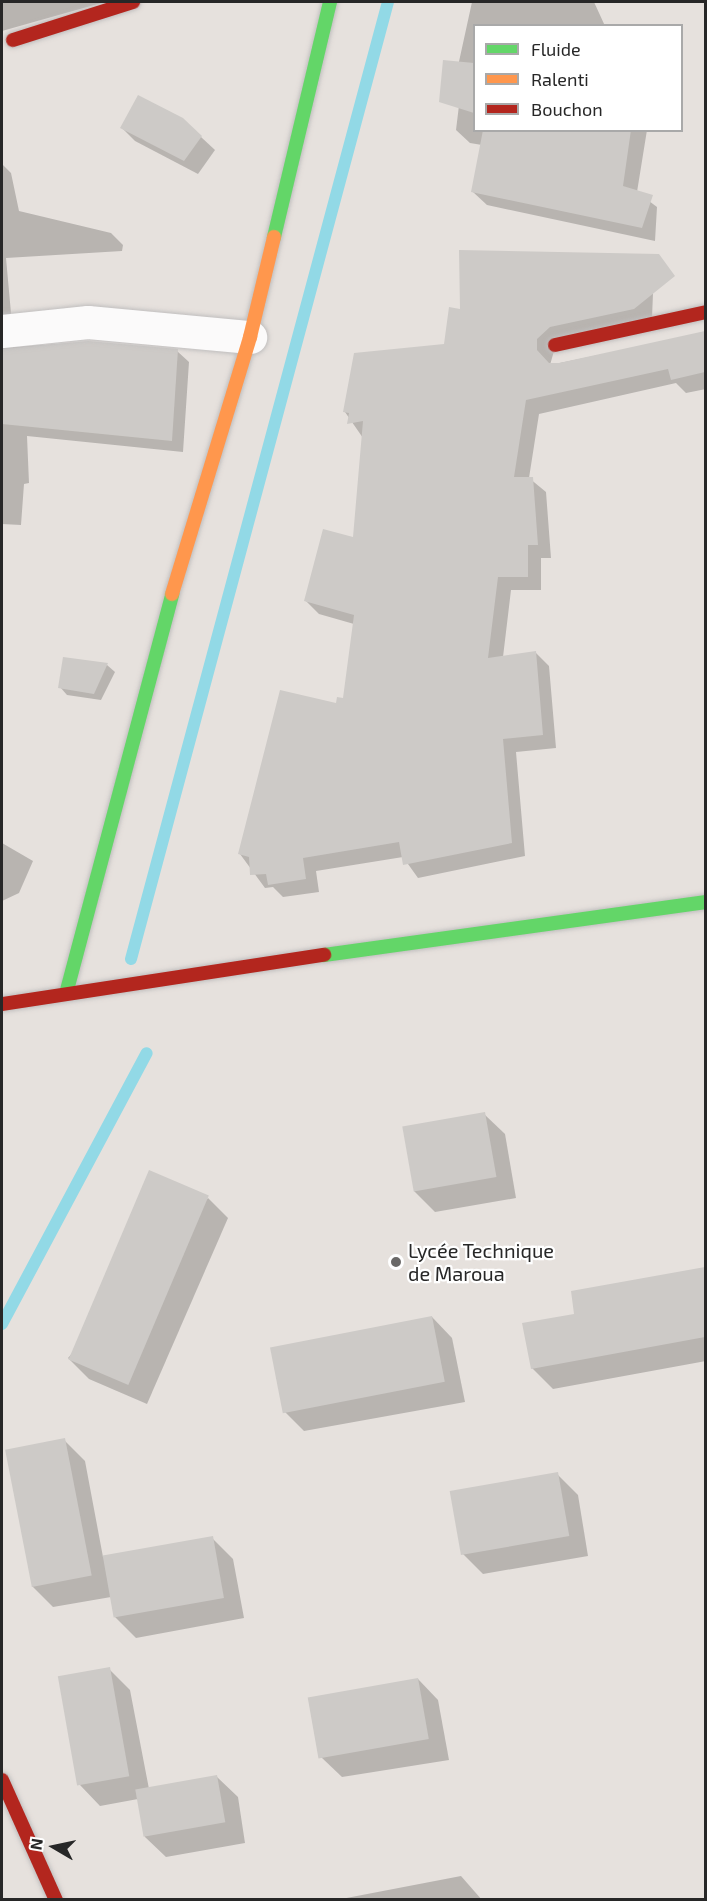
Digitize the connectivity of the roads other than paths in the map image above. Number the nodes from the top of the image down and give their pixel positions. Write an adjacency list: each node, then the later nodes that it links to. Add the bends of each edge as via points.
1 (133, 2): 3 (street)
2 (330, 2): 6 (street)
3 (13, 40)
4 (705, 312): 7 (street)
5 (2, 331): 6 (street, via 88,322)
6 (250, 337): 9 (street, via 138,707 101,874)
7 (555, 345)
8 (705, 902): 9 (street)
9 (67, 990): 10 (street)
10 (2, 1004)
11 (2, 1780): 12 (street)
12 (56, 1899)

